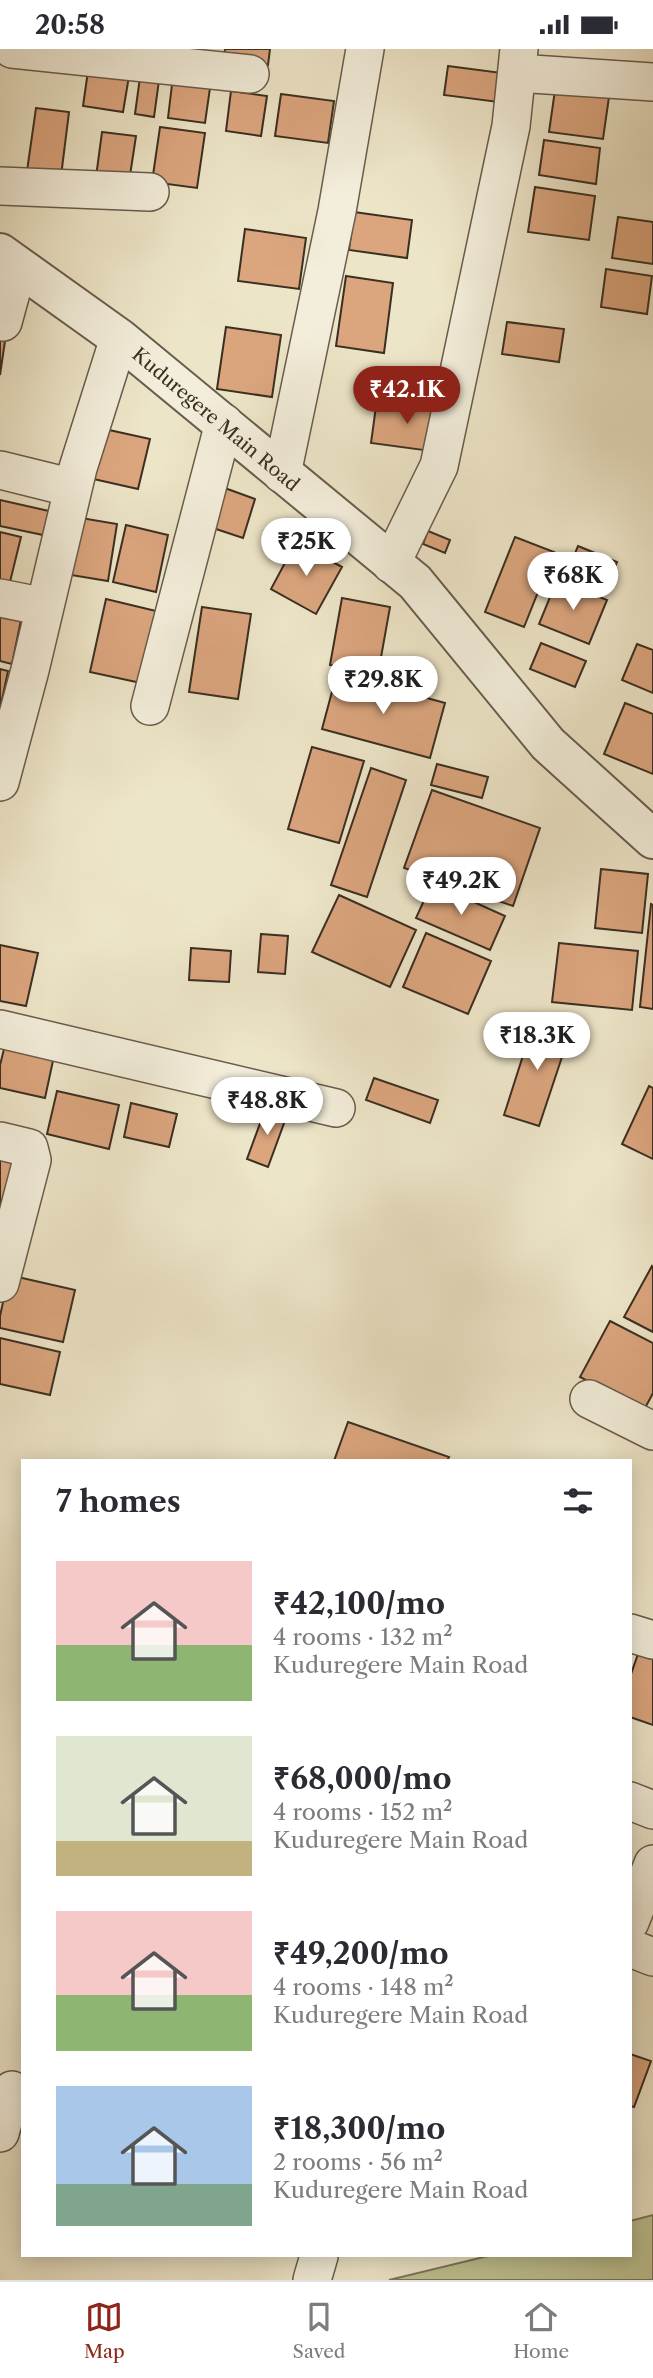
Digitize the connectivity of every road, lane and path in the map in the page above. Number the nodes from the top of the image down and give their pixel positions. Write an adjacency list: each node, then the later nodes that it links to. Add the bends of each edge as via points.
1 (12, 49): 4 (street)
2 (365, 49): 13 (street, via 337,211)
3 (518, 61): 5 (street); 15 (street, via 511,125 439,466)
4 (250, 74)
5 (653, 82)
6 (0, 185): 7 (street)
7 (150, 192)
8 (9, 260): 9 (street); 10 (street, Kuduregere Main Road)
9 (0, 321)
10 (119, 338): 11 (street, Kuduregere Main Road); 14 (street)
11 (224, 423): 13 (street, Kuduregere Main Road); 18 (street)
12 (0, 470): 14 (street)
13 (282, 474): 15 (street, Kuduregere Main Road)
14 (74, 488): 17 (street)
15 (391, 564): 21 (street, Kuduregere Main Road, via 415,582 548,744)
16 (0, 598): 17 (street)
17 (45, 607): 19 (street)
18 (150, 706)
19 (7, 729): 20 (street)
20 (0, 782)
21 (653, 839)
22 (0, 1029): 23 (street)
23 (336, 1108)
24 (0, 1141): 25 (street, via 29,1148 32,1160)
25 (0, 1283)
26 (589, 1399): 27 (street)
27 (653, 1431)
28 (632, 1634): 29 (street)
29 (653, 1640)
30 (632, 1802): 31 (street)
31 (653, 1810)
32 (653, 1864): 33 (street)
33 (632, 1917)
34 (632, 1949): 35 (street)
35 (653, 1957)
36 (12, 2090): 37 (street)
37 (0, 2133)
38 (319, 2257): 39 (street)
39 (312, 2280)

